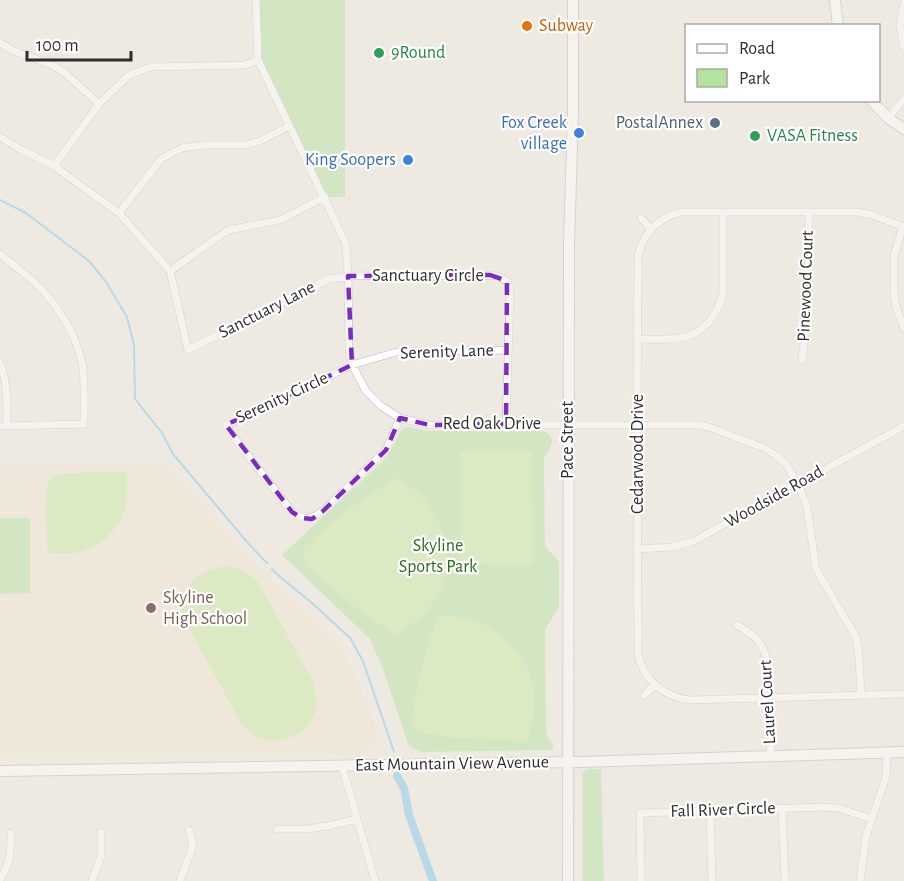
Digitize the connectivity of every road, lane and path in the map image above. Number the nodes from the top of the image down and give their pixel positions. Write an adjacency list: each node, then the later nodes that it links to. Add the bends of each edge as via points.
1 (256, 0): 8 (street, Red Oak Drive)
2 (573, 0): 35 (street, Pace Street)
3 (835, 0): 5 (street)
4 (904, 3): 7 (street, via 900,25)
5 (838, 24)
6 (0, 43): 11 (street, via 64,72)
7 (904, 47)
8 (258, 60): 11 (street, via 245,64 150,68 129,75); 13 (street, Red Oak Drive)
9 (904, 99): 12 (street)
10 (873, 102): 12 (street)
11 (99, 104): 16 (street)
12 (888, 118): 14 (street)
13 (290, 126): 17 (street, Red Oak Drive); 20 (street, via 246,145 182,148 161,159)
14 (904, 129)
15 (0, 137): 16 (street)
16 (54, 166): 20 (street)
17 (325, 197): 25 (street, via 280,220 228,230); 26 (street, Red Oak Drive, via 346,244)
18 (723, 212): 19 (street); 23 (street, via 678,213); 28 (street, via 723,289 715,314 687,336)
19 (809, 212): 22 (street, via 862,212); 30 (street, Pinewood Court, via 808,312)
20 (119, 213): 25 (street)
21 (641, 218): 23 (street)
22 (904, 227): 27 (street, via 894,256 894,292)
23 (651, 229): 28 (street, Cedarwood Drive, via 638,256)
24 (0, 254): 37 (street, via 53,303 75,342 83,367 84,424)
25 (170, 271): 26 (street, Sanctuary Lane, via 188,350 329,279)
26 (348, 276): 29 (street, Sanctuary Circle, via 498,276 507,281 510,292); 32 (street, Red Oak Drive)
27 (904, 328)
28 (638, 339): 36 (street, Cedarwood Drive)
29 (508, 350): 32 (street, Serenity Lane, via 396,352); 34 (street, Sanctuary Circle)
30 (802, 360)
31 (0, 363): 37 (street, via 7,389)
32 (352, 365): 33 (street, Red Oak Drive, via 366,391); 33 (street, Serenity Circle, via 226,425 292,512 312,519 323,511 386,450)
33 (400, 418): 34 (street, Red Oak Drive, via 430,424)
34 (507, 424): 35 (street, Red Oak Drive)
35 (568, 424): 36 (street, Red Oak Drive); 50 (street, Pace Street)
36 (637, 424): 39 (street, Red Oak Drive, via 709,427 774,454 786,464); 40 (street, Cedarwood Drive)
37 (4, 426)
38 (904, 426): 39 (street, Woodside Road)
39 (798, 484): 40 (street, Woodside Road, via 694,541); 44 (street, Red Oak Drive, via 807,506 816,569 856,637)
40 (638, 549): 42 (street, Cedarwood Drive, via 638,654)
41 (737, 625): 46 (street, Laurel Court, via 754,636 764,650)
42 (654, 685): 45 (street); 46 (street, via 679,699)
43 (904, 694): 44 (street)
44 (861, 695): 46 (street)
45 (644, 696)
46 (769, 698): 49 (street, Laurel Court)
47 (904, 752): 48 (street, East Mountain View Avenue)
48 (887, 753): 49 (street, East Mountain View Avenue); 56 (street, via 886,777)
49 (771, 756): 50 (street, East Mountain View Avenue)
50 (568, 762): 51 (street, East Mountain View Avenue); 65 (street, Pace Street)
51 (342, 766): 52 (street, East Mountain View Avenue); 55 (street)
52 (0, 771)
53 (782, 808): 54 (street, Fall River Circle); 56 (street, Fall River Circle, via 832,807); 68 (street)
54 (710, 810): 66 (street, Fall River Circle, via 640,813); 67 (street)
55 (357, 819): 57 (street, via 308,829); 64 (street)
56 (872, 819): 69 (street)
57 (277, 829)
58 (189, 830): 63 (street, via 193,845)
59 (101, 832): 62 (street, via 101,856)
60 (11, 833): 61 (street, via 8,866)
61 (0, 880)
62 (92, 881)
63 (180, 881)
64 (375, 881)
65 (568, 881)
66 (641, 881)
67 (712, 881)
68 (785, 881)
69 (860, 881)

